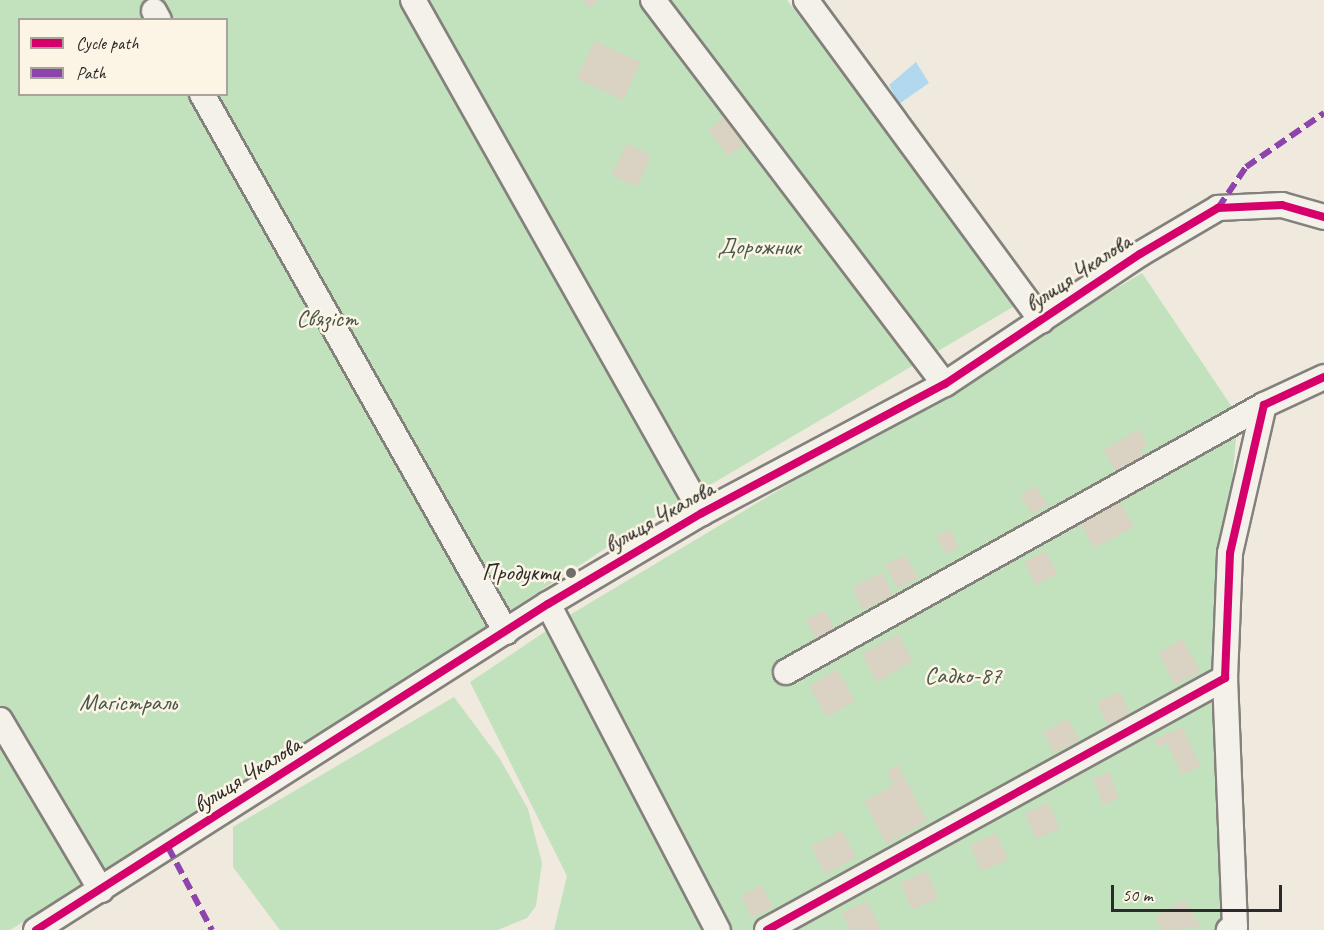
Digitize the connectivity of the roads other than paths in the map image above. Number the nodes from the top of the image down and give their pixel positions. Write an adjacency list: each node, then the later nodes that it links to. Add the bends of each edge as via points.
1 (413, 0): 10 (street)
2 (653, 0): 8 (street)
3 (806, 0): 6 (street)
4 (203, 96): 12 (street)
5 (1324, 217): 6 (street, вулиця Чкалова, via 1282,205 1218,208 1140,254)
6 (1042, 321): 8 (street, вулиця Чкалова)
7 (1324, 377): 9 (street)
8 (945, 384): 10 (street, вулиця Чкалова)
9 (1264, 405): 13 (street); 14 (street, via 1230,553)
10 (702, 513): 11 (street, вулиця Чкалова)
11 (548, 604): 12 (street, вулиця Чкалова); 19 (street)
12 (506, 632): 16 (street, вулиця Чкалова)
13 (786, 672)
14 (1225, 678): 17 (street); 20 (street)
15 (0, 720): 16 (street)
16 (101, 890): 18 (street, вулиця Чкалова)
17 (1233, 929)
18 (36, 930)
19 (718, 930)
20 (767, 930)

